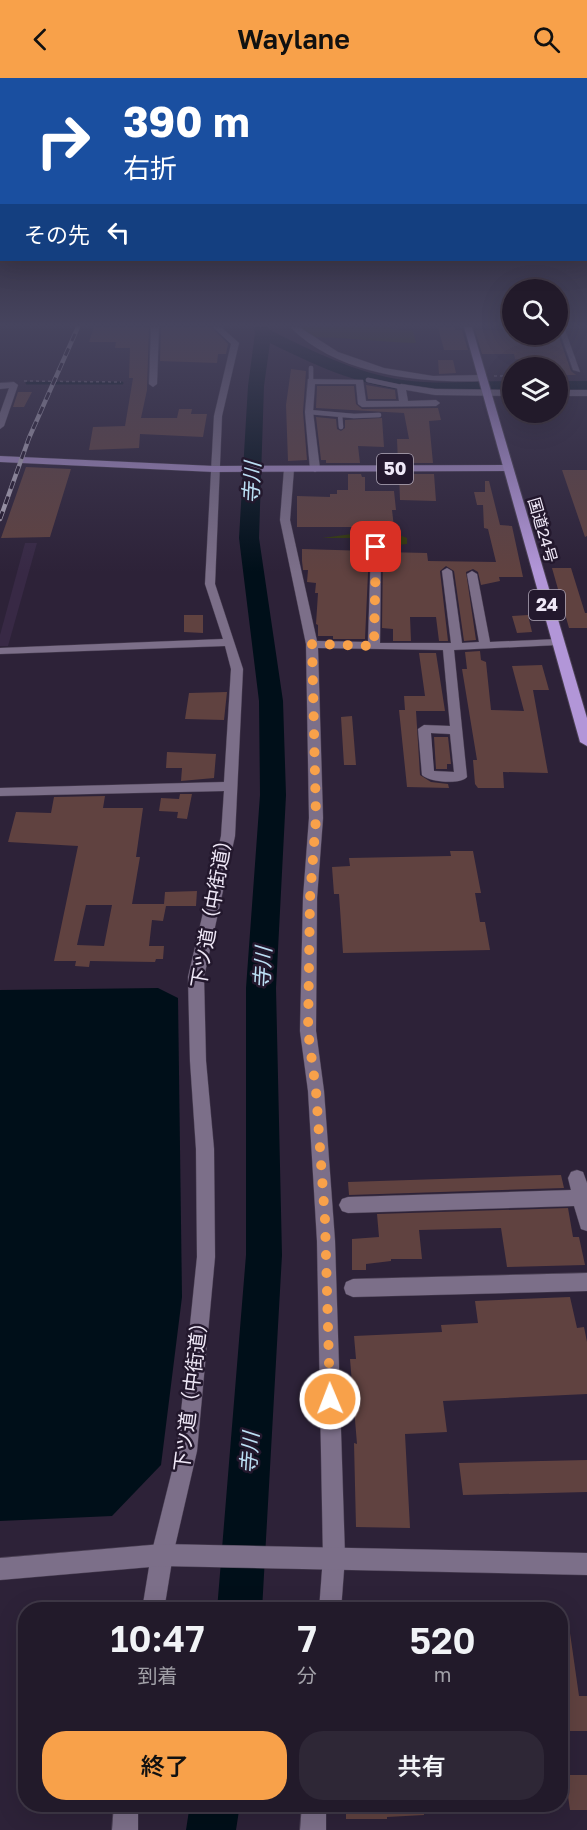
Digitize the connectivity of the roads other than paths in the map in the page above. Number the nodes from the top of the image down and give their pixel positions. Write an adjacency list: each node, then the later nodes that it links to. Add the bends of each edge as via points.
1 (6, 409): 8 (street)
2 (220, 409): 12 (street, 下ツ道（中街道）)
3 (309, 409): 5 (street)
4 (491, 409): 11 (highway, 国道24号 / 24)
5 (309, 412): 6 (lane); 14 (street)
6 (340, 415): 7 (lane); 9 (lane)
7 (379, 415)
8 (0, 426)
9 (341, 427)
10 (0, 459): 12 (main road, 50)
11 (508, 468): 14 (main road, 50); 19 (highway, 国道24号 / 24)
12 (218, 469): 13 (main road, 50); 18 (street, 下ツ道（中街道）, via 210,584)
13 (286, 469): 14 (main road, 50); 20 (street, via 285,520)
14 (315, 469)
15 (376, 547): 21 (street)
16 (447, 571): 23 (street)
17 (472, 574): 22 (street)
18 (230, 642): 24 (street); 27 (street, 下ツ道（中街道）, via 237,669)
19 (558, 642): 22 (street); 26 (highway, 国道24号 / 24)
20 (312, 644): 21 (street); 36 (street, via 316,818 308,1031 326,1241)
21 (374, 646): 23 (street)
22 (485, 646): 23 (street)
23 (453, 647): 25 (street)
24 (0, 651)
25 (457, 730): 25 (street, via 461,777 428,775 424,729)
26 (587, 742)
27 (230, 786): 28 (street); 35 (street, 下ツ道（中街道）, via 228,836 196,977 206,1161 206,1257 188,1451)
28 (0, 792)
29 (577, 1178): 30 (street)
30 (581, 1198): 31 (street); 32 (street)
31 (348, 1205)
32 (587, 1223)
33 (587, 1282): 34 (street)
34 (353, 1288)
35 (171, 1556): 36 (street); 38 (street); 39 (street, 下ツ道（中街道）)
36 (328, 1557): 37 (street); 40 (street)
37 (587, 1564)
38 (0, 1569)
39 (156, 1602)
40 (330, 1602)
41 (126, 1812): 43 (street)
42 (314, 1812): 44 (street)
43 (125, 1830)
44 (313, 1830)

